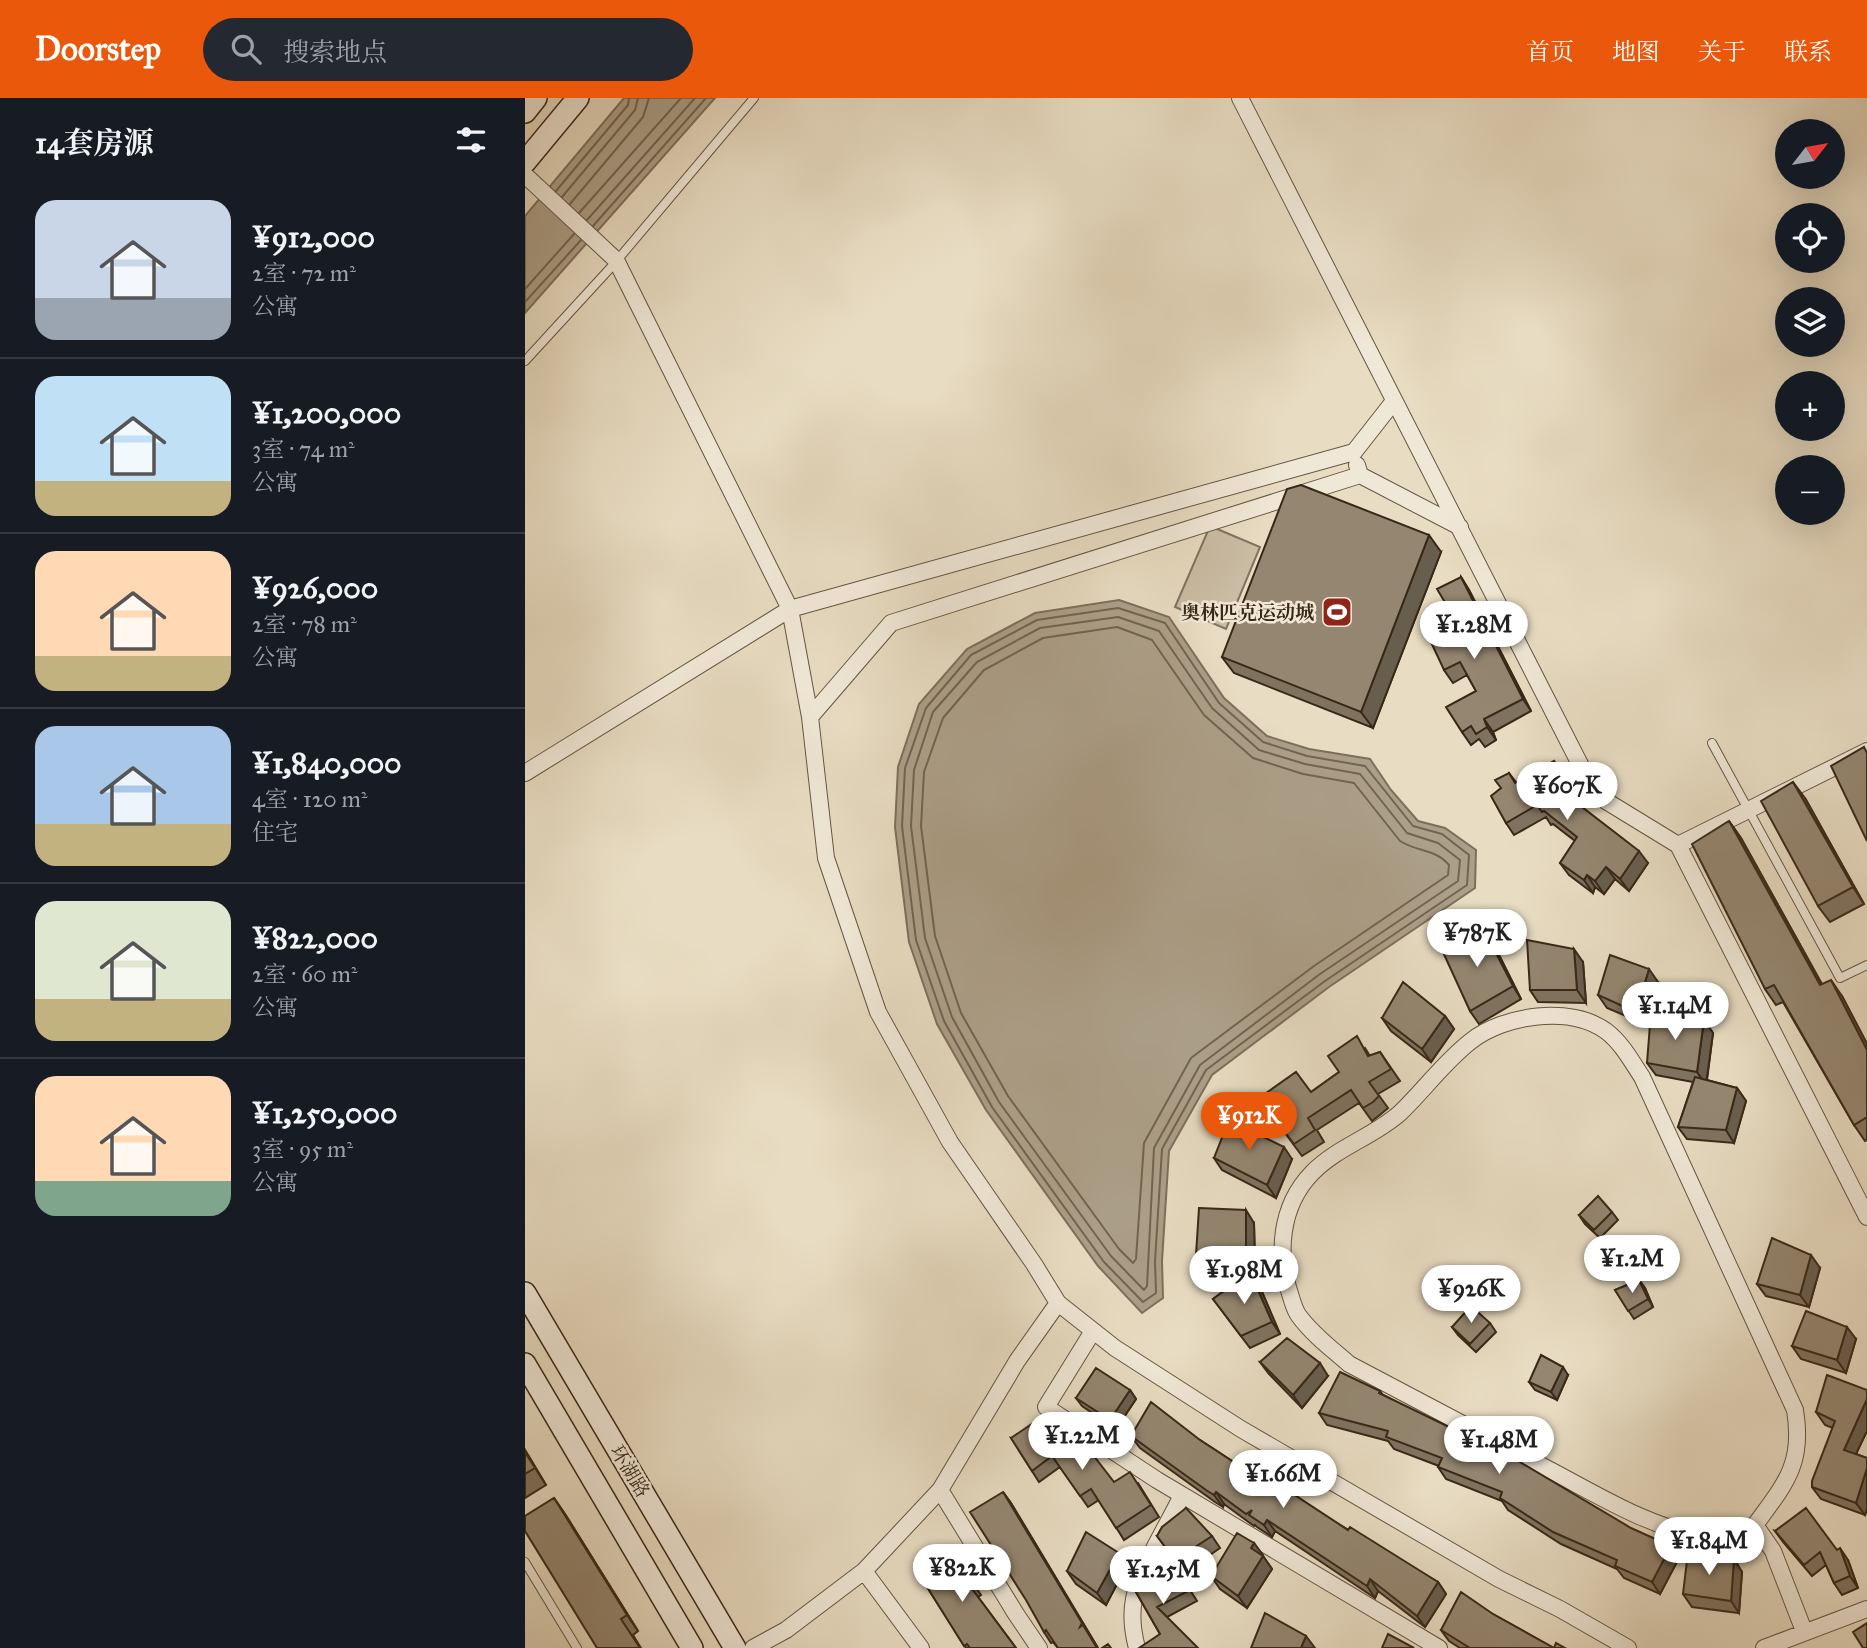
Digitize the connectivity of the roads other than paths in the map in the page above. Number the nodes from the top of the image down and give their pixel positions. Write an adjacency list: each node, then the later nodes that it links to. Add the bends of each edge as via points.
1 (536, 98): 5 (main road)
2 (578, 98): 6 (main road)
3 (754, 98): 8 (lane)
4 (1240, 98): 10 (street)
5 (525, 111)
6 (525, 162)
7 (525, 175): 8 (street)
8 (616, 260): 9 (lane); 14 (street)
9 (525, 361)
10 (1394, 401): 11 (street); 13 (street)
11 (1354, 452): 12 (street); 14 (street)
12 (1360, 475): 13 (street); 15 (street, via 891,623)
13 (1460, 527): 20 (street, via 1588,780 1606,801)
14 (790, 609): 15 (street); 18 (street)
15 (810, 717): 24 (street, via 826,858 878,1012 950,1142)
16 (1712, 743): 19 (lane)
17 (1867, 751): 19 (street)
18 (525, 773)
19 (1749, 810): 20 (street); 21 (lane, via 1840,978)
20 (1678, 845): 22 (street)
21 (1867, 965)
22 (1867, 1217)
23 (525, 1293): 36 (main road, 环湖路)
24 (1058, 1303): 25 (street); 27 (street, via 1017,1361)
25 (1093, 1331): 28 (street, via 1046,1407); 42 (street, via 1241,1429)
26 (527, 1370): 35 (main road, 环湖路)
27 (940, 1490): 31 (street); 39 (street)
28 (1182, 1495): 40 (street, via 1133,1600); 41 (street)
29 (1755, 1525): 29 (street, via 1782,1488 1797,1454 1795,1410 1642,1077 1606,1031 1556,1016 1526,1017 1494,1027 1437,1071 1400,1113 1332,1156 1296,1193 1281,1249 1284,1278 1297,1314 1349,1364 1630,1512 1706,1537 1734,1536); 33 (street, via 1773,1551)
30 (525, 1562): 34 (lane)
31 (864, 1571): 37 (street, via 808,1615); 38 (street)
32 (1867, 1609): 33 (street)
33 (1804, 1631): 43 (street)
34 (577, 1648)
35 (692, 1648)
36 (735, 1648)
37 (753, 1648)
38 (921, 1648)
39 (1039, 1648)
40 (1137, 1648)
41 (1439, 1648)
42 (1627, 1648)
43 (1764, 1648)

